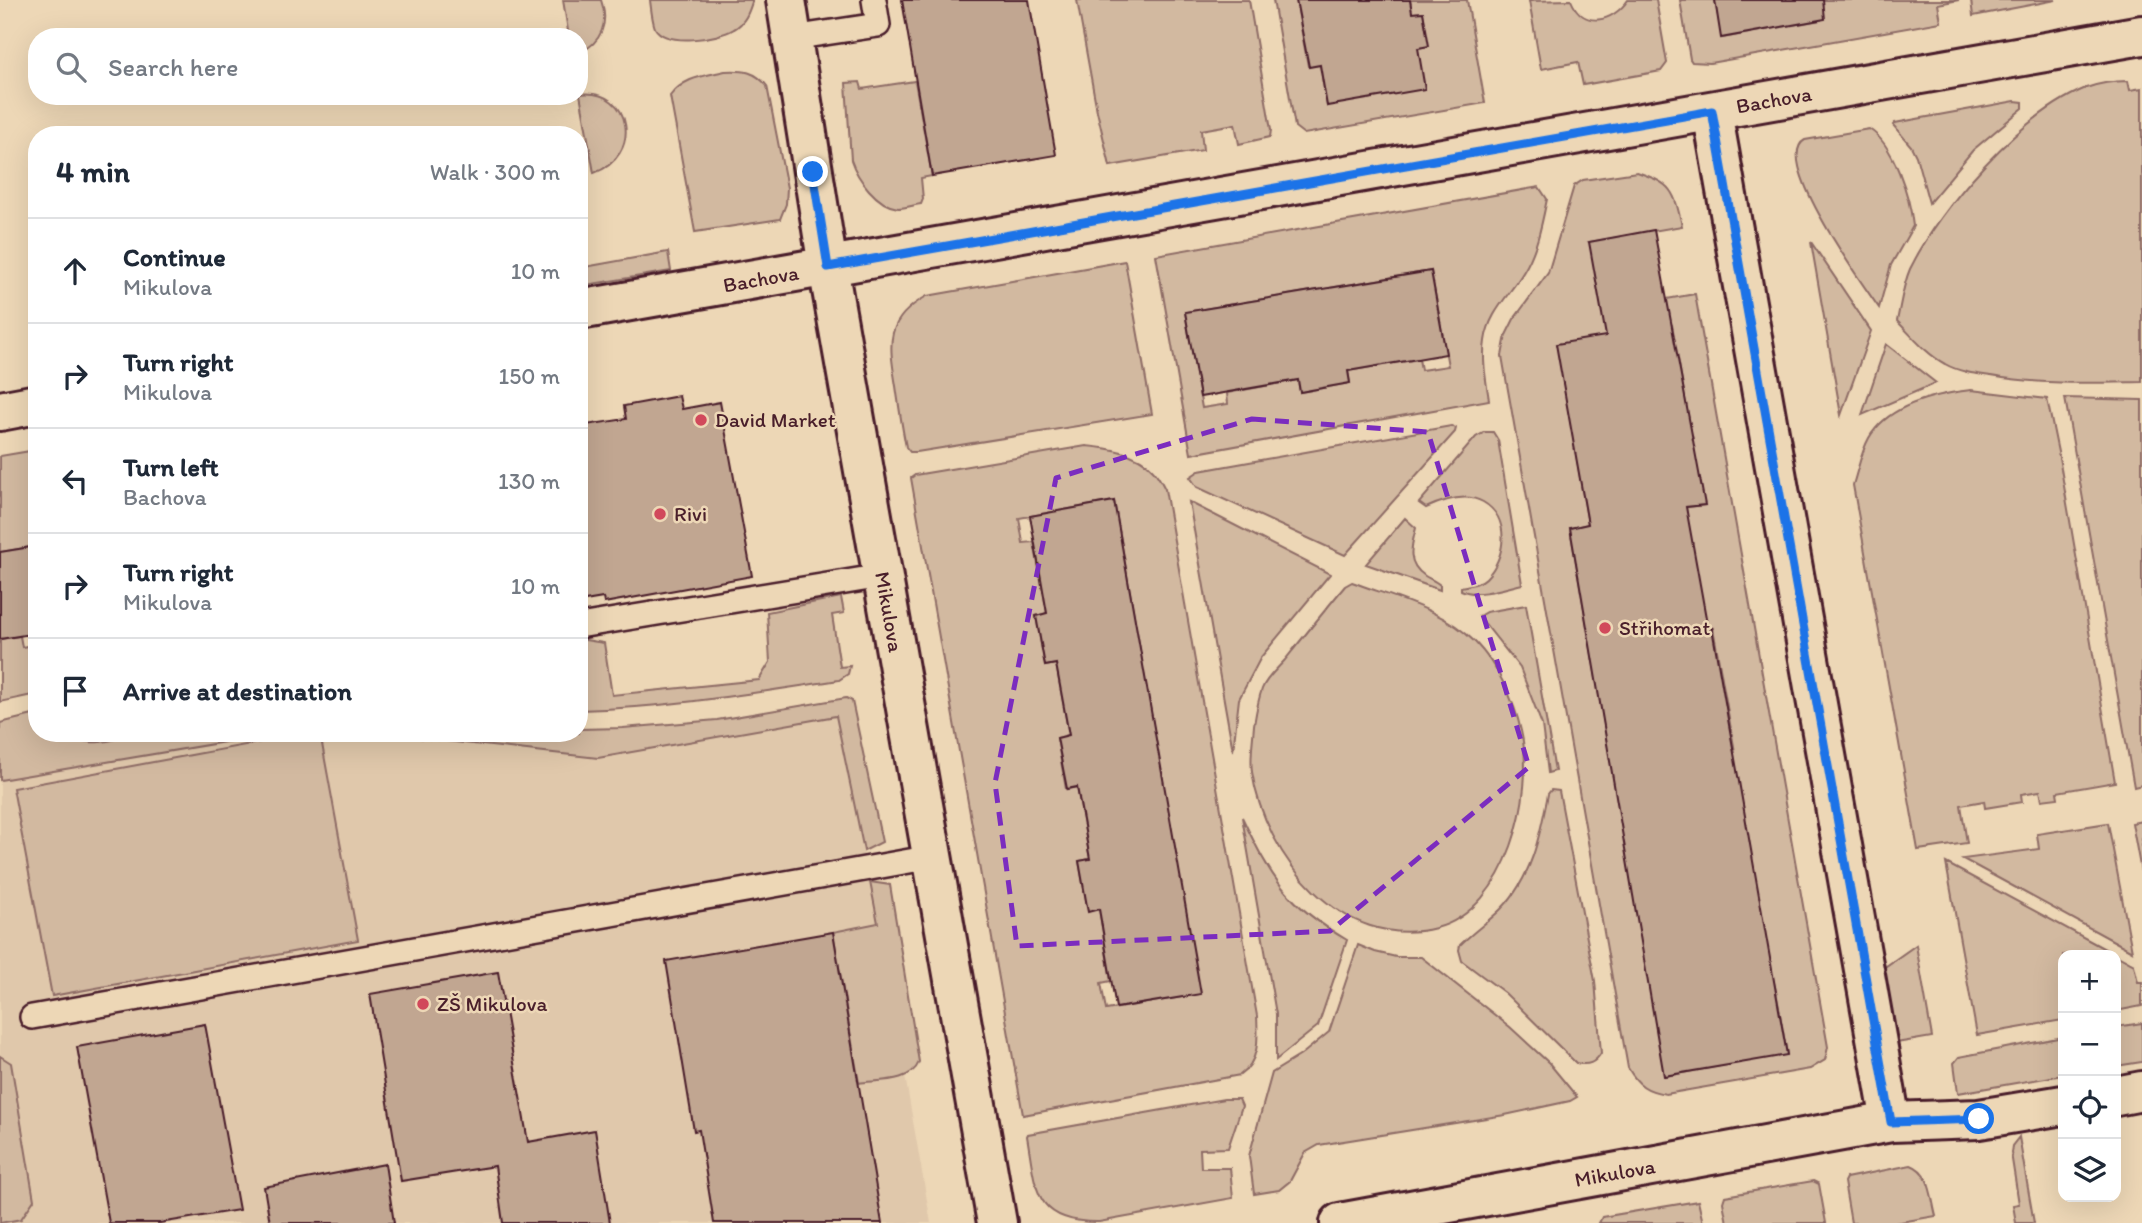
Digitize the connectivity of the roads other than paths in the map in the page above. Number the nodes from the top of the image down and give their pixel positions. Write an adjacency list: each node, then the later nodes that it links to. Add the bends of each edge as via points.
1 (786, 0): 4 (street, Mikulova)
2 (874, 0): 4 (lane, via 889,24)
3 (2142, 35): 5 (street, Bachova)
4 (792, 38): 6 (street, Mikulova)
5 (1712, 111): 6 (street, Bachova); 17 (street)
6 (828, 267): 7 (street, Bachova); 10 (street, Mikulova)
7 (588, 308)
8 (28, 406): 9 (street)
9 (0, 411)
10 (882, 576): 11 (lane); 12 (street, Mikulova)
11 (588, 625)
12 (932, 857): 13 (lane); 18 (street, Mikulova)
13 (33, 1017)
14 (2142, 1091): 15 (street)
15 (2121, 1095)
16 (2058, 1106): 17 (street, Mikulova, via 1979,1119)
17 (1891, 1122): 19 (street, Mikulova)
18 (997, 1223)
19 (1340, 1223)

